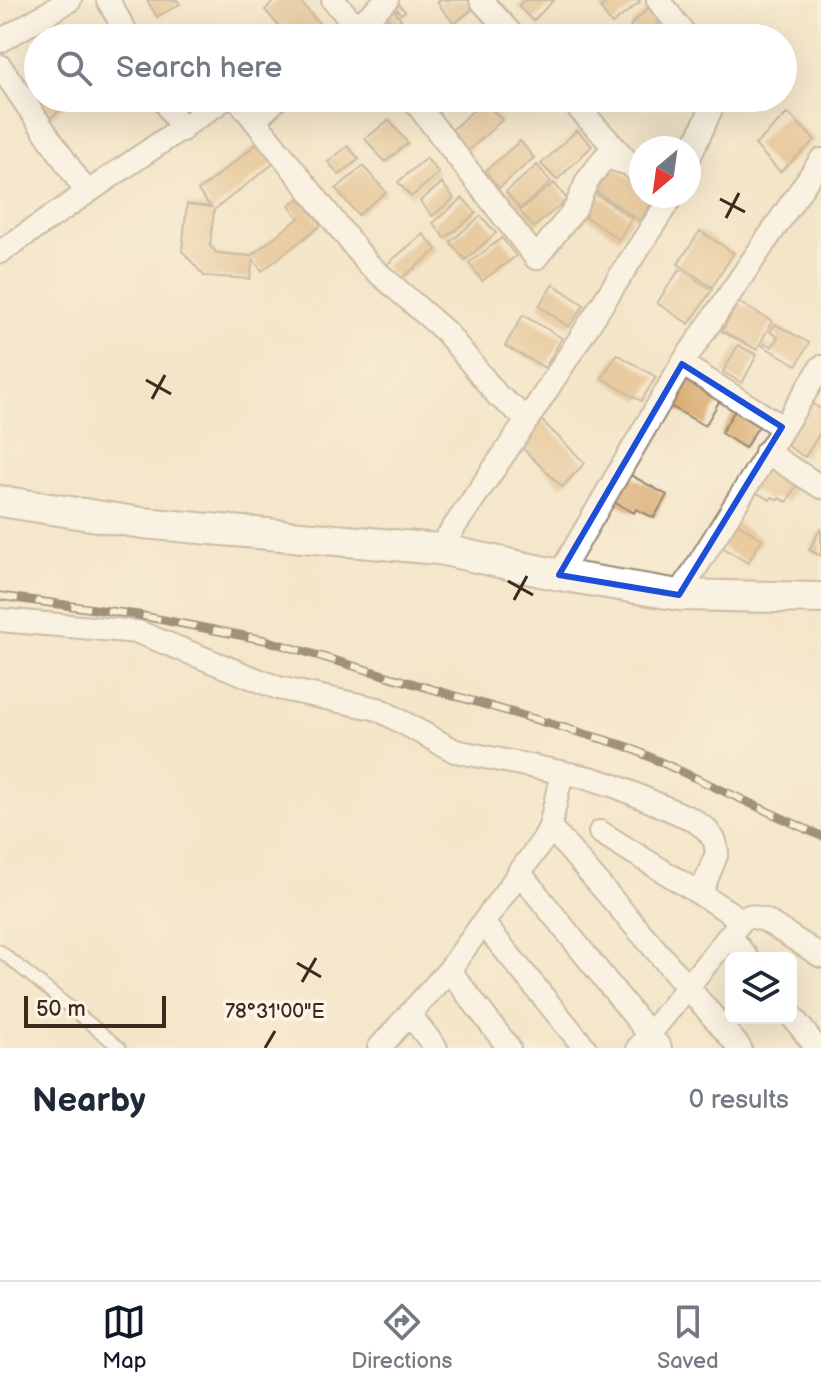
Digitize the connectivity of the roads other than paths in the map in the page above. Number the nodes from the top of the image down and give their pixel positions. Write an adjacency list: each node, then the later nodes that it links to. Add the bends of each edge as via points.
1 (70, 0): 7 (street)
2 (108, 0): 8 (street)
3 (333, 0): 9 (street)
4 (387, 0): 10 (street)
5 (481, 0): 11 (street)
6 (658, 0): 12 (street)
7 (29, 24)
8 (121, 24)
9 (349, 24)
10 (364, 24)
11 (502, 24)
12 (677, 24)
13 (24, 27): 14 (street)
14 (0, 41)
15 (0, 66): 16 (street)
16 (24, 101)
17 (32, 112): 31 (street)
18 (171, 112): 26 (street)
19 (207, 112): 26 (street)
20 (248, 112): 25 (street)
21 (263, 112): 25 (street)
22 (423, 112): 30 (street, via 536,258 575,209 605,157)
23 (582, 112): 29 (street)
24 (710, 112): 27 (street)
25 (255, 120): 36 (street, via 368,264 446,332 498,396)
26 (182, 130): 31 (street)
27 (699, 136)
28 (821, 160): 34 (street)
29 (629, 163)
30 (629, 167)
31 (87, 193): 33 (street)
32 (662, 208): 36 (street)
33 (0, 252)
34 (682, 364): 37 (street); 42 (street)
35 (821, 367): 37 (street)
36 (528, 419): 41 (street)
37 (782, 427): 38 (street)
38 (766, 452): 39 (street); 43 (street)
39 (821, 487)
40 (0, 501): 41 (main road, via 142,523)
41 (439, 549): 42 (main road)
42 (559, 575): 43 (main road)
43 (679, 595): 44 (main road)
44 (821, 598)
45 (0, 620): 46 (street, via 138,632 278,688 378,709 455,751)
46 (562, 772): 47 (street); 50 (street, via 615,786 706,829 717,853)
47 (550, 827): 49 (street); 57 (street)
48 (600, 832): 50 (street)
49 (519, 872): 51 (street); 60 (street)
50 (701, 893): 52 (street)
51 (483, 923): 56 (street); 65 (street)
52 (736, 928): 54 (street); 55 (street, via 749,916 765,920); 57 (street)
53 (0, 951): 61 (lane)
54 (745, 952)
55 (821, 956)
56 (449, 970): 58 (street); 64 (street)
57 (689, 988): 60 (street); 66 (street)
58 (410, 1015): 62 (street); 63 (street)
59 (797, 1023): 67 (street)
60 (650, 1044)
61 (120, 1048)
62 (379, 1048)
63 (436, 1048)
64 (509, 1048)
65 (585, 1048)
66 (740, 1048)
67 (817, 1048)

